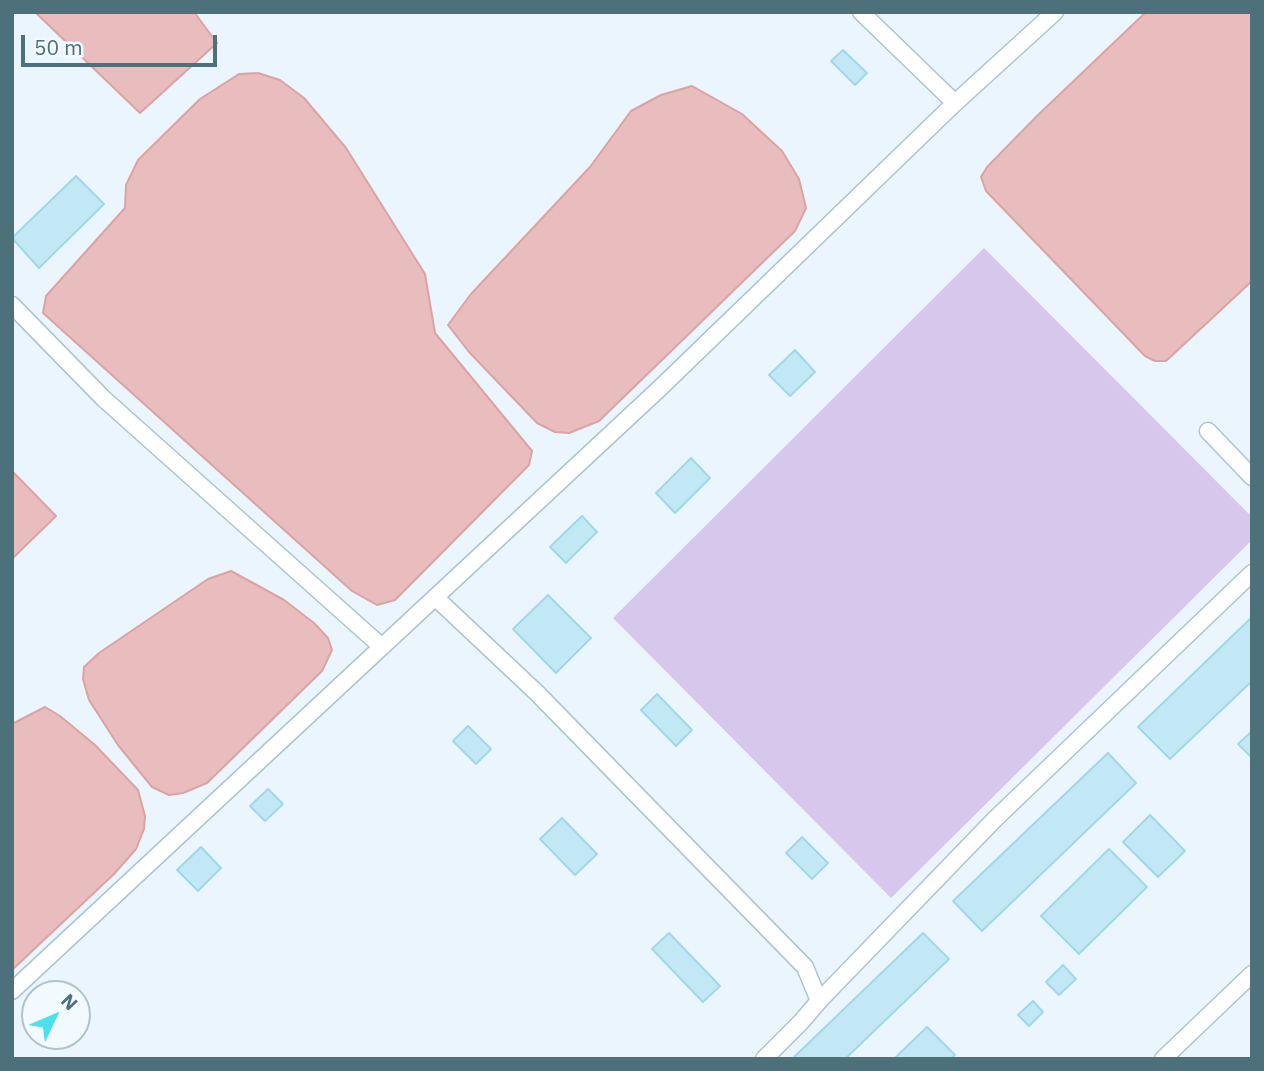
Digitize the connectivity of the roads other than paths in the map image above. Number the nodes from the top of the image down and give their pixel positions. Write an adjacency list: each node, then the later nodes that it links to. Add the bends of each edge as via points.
1 (860, 12): 3 (lane)
2 (1055, 12): 3 (lane)
3 (955, 103): 8 (lane)
4 (12, 305): 9 (lane, via 104,399)
5 (1208, 431): 6 (lane)
6 (1252, 477)
7 (1252, 573): 12 (lane, via 995,819)
8 (436, 598): 9 (lane); 12 (lane, via 755,913 805,967)
9 (382, 647): 11 (lane)
10 (1252, 974): 14 (lane)
11 (12, 991)
12 (819, 1001): 13 (lane)
13 (764, 1059)
14 (1163, 1059)

